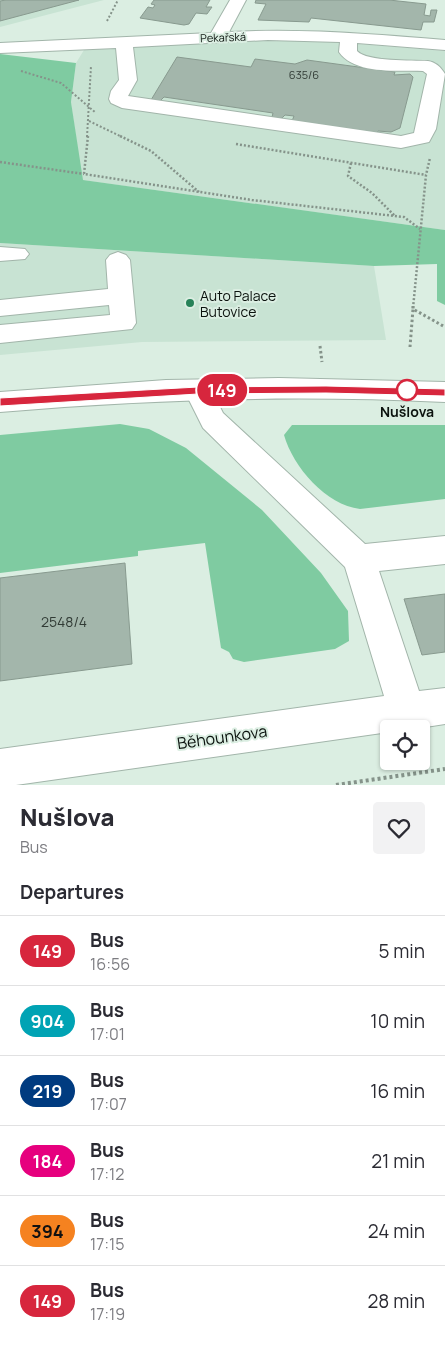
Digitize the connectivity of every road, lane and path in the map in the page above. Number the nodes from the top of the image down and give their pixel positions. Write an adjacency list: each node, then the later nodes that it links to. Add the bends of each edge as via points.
1 (238, 0): 2 (street)
2 (218, 36): 3 (street, Pekařská); 4 (street, Pekařská)
3 (349, 37): 6 (street, Pekařská); 9 (street, via 348,52 354,59 379,64 428,66 436,73 422,138 401,142)
4 (124, 41): 5 (street, Pekařská); 9 (street, via 128,80 118,99 128,104)
5 (95, 44): 7 (street, Pekařská); 8 (path, via 89,75)
6 (445, 45)
7 (0, 48)
8 (89, 121): 12 (path); 13 (path, via 151,151)
9 (358, 136): 14 (path, via 348,176)
10 (431, 154): 15 (path)
11 (0, 162): 12 (path)
12 (84, 174): 13 (path)
13 (199, 192): 14 (path)
14 (396, 216): 15 (path, via 404,217)
15 (420, 228): 19 (path)
16 (118, 260): 17 (street)
17 (121, 296): 18 (street); 21 (street, via 123,323)
18 (0, 308)
19 (413, 309): 20 (path); 23 (path)
20 (445, 327)
21 (0, 334)
22 (320, 346): 24 (path)
23 (410, 348)
24 (324, 371)
25 (198, 390): 26 (street); 27 (street); 29 (street, via 213,420)
26 (445, 392)
27 (0, 402)
28 (445, 550): 29 (street)
29 (359, 560): 31 (street)
30 (445, 706): 31 (street, Běhounkova)
31 (407, 710): 32 (street, Běhounkova)
32 (0, 768)
33 (445, 769): 34 (path)
34 (336, 785)

